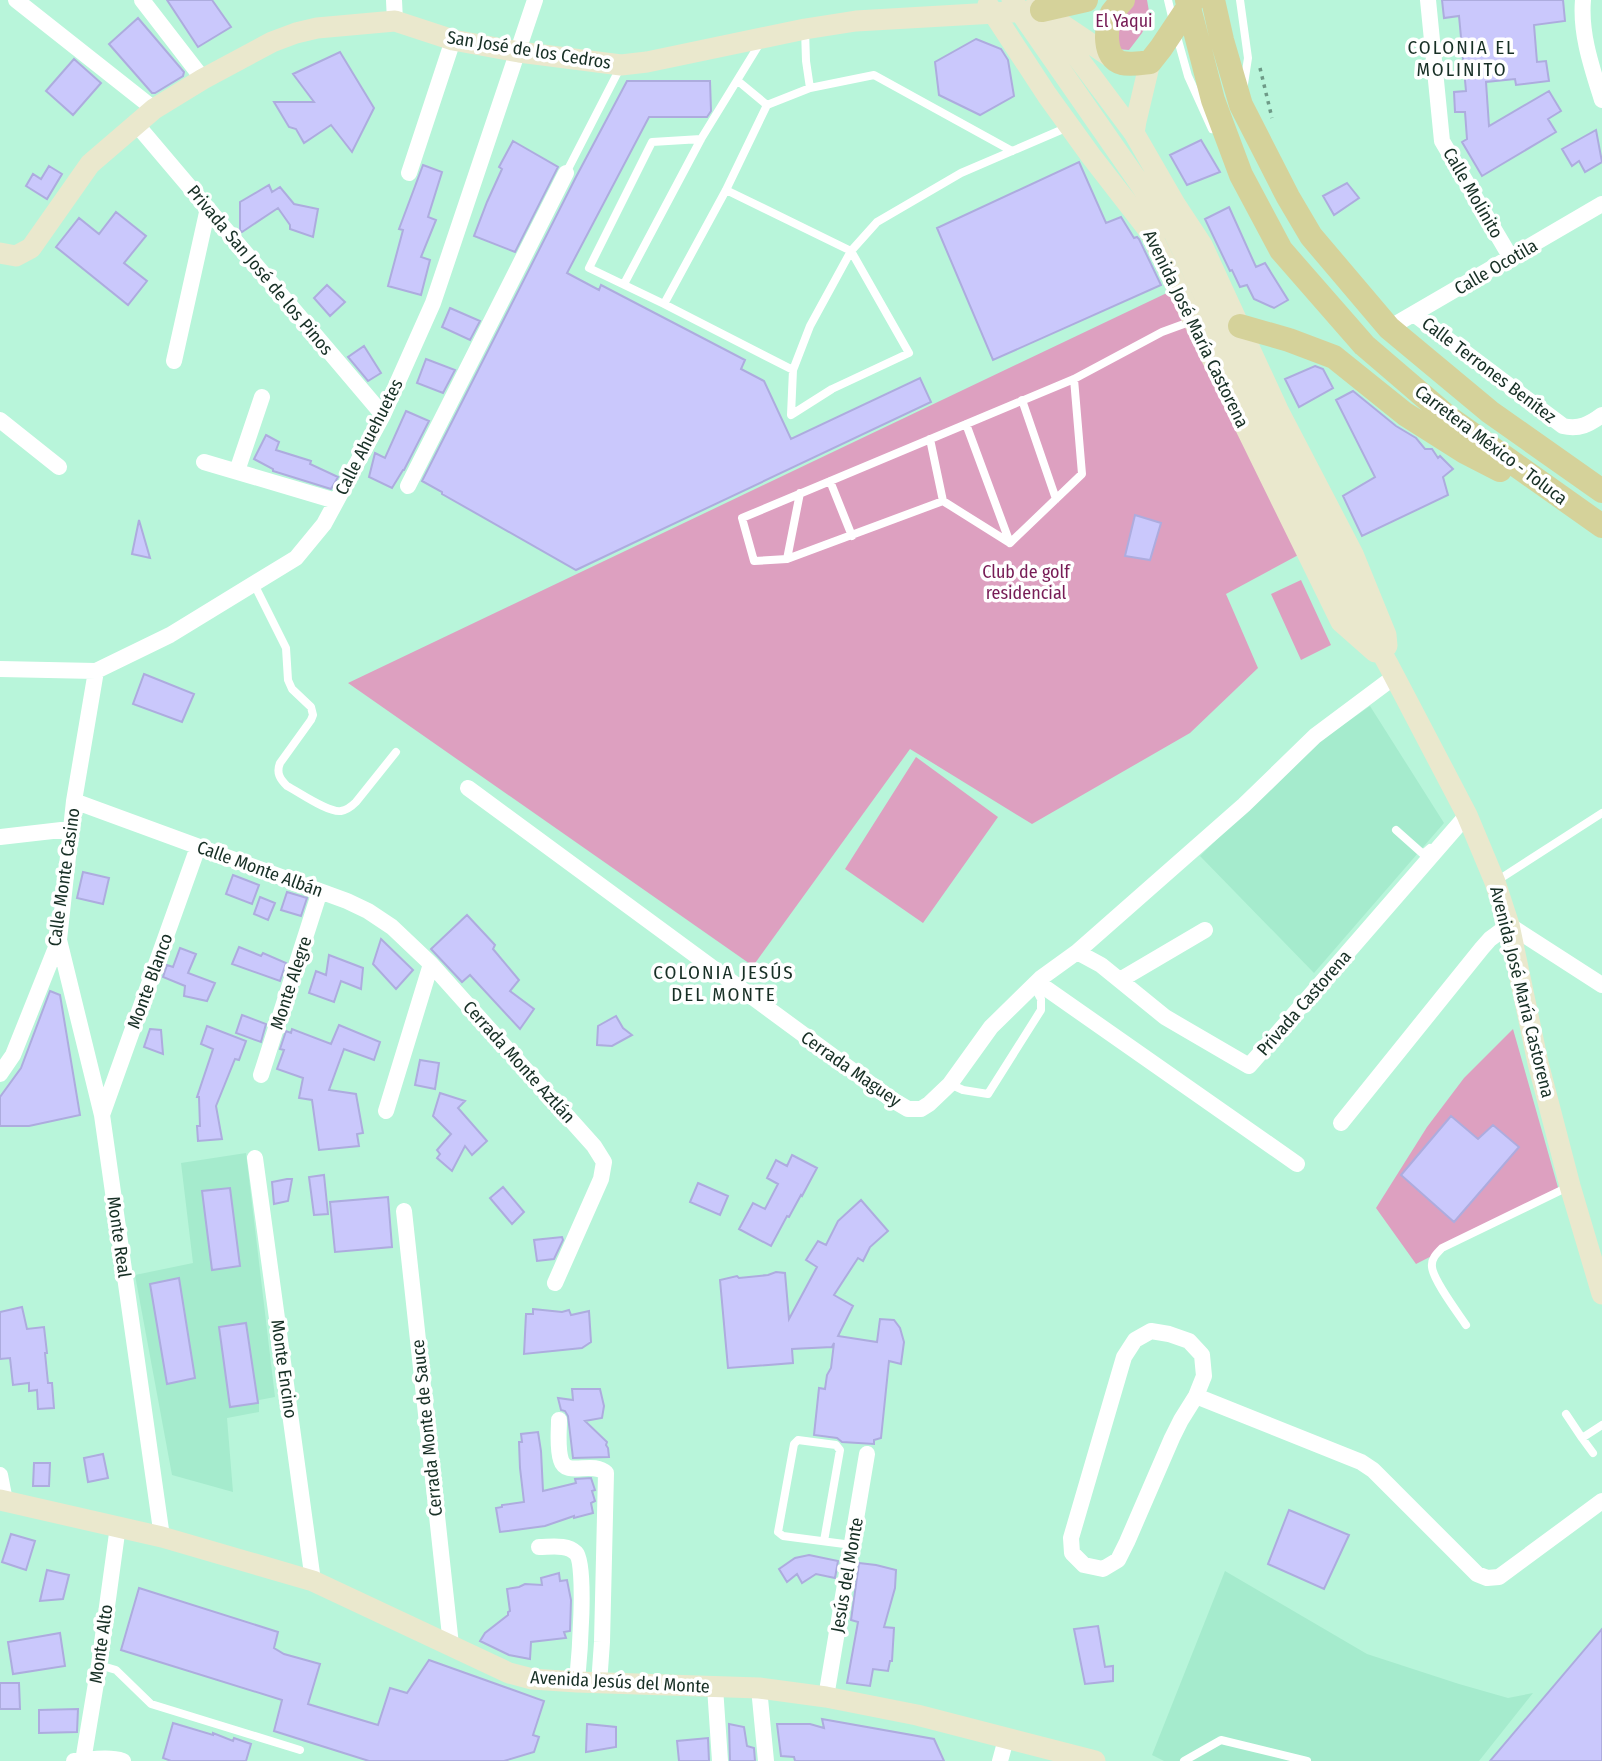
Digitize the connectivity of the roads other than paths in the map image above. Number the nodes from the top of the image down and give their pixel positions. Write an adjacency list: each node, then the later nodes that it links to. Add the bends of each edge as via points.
1 (16, 0): 30 (street)
2 (142, 0): 24 (street)
3 (535, 0): 20 (street, Calle Ahuehuetes)
4 (1012, 0): 78 (street, Avenida José María Castorena, via 1174,233 1356,607)
5 (1086, 0): 14 (main road)
6 (1123, 0): 22 (main road, via 1109,24 1108,44)
7 (1168, 0): 38 (lane, via 1188,76 1212,131)
8 (1187, 0): 38 (main road, Carretera México - Toluca, via 1213,100)
9 (1193, 0): 21 (main road)
10 (1213, 0): 28 (main road, Carretera México - Toluca)
11 (1240, 0): 28 (lane, via 1248,58)
12 (1428, 0): 44 (street, Calle Molinito, via 1443,141)
13 (1583, 0): 27 (street, via 1588,56)
14 (1039, 5): 15 (street, San José de los Cedros); 22 (street); 33 (street, Avenida José María Castorena)
15 (990, 7): 17 (street, San José de los Cedros); 32 (street, Avenida José María Castorena)
16 (395, 11): 19 (street, San José de los Cedros); 24 (street, San José de los Cedros, via 296,33)
17 (805, 29): 18 (street, San José de los Cedros); 26 (lane)
18 (764, 38): 23 (street, San José de los Cedros); 25 (lane)
19 (453, 40): 20 (street, San José de los Cedros); 36 (street)
20 (519, 52): 23 (street, San José de los Cedros); 56 (street, Calle Ahuehuetes, via 433,303)
21 (1156, 55): 22 (main road, via 1121,63); 33 (street)
22 (1115, 60)
23 (621, 65): 37 (lane)
24 (203, 79): 30 (street, San José de los Cedros)
25 (738, 81): 29 (lane); 34 (lane)
26 (810, 88): 29 (lane); 35 (lane, via 874,75)
27 (1602, 100)
28 (1241, 104): 50 (main road, Carretera México - Toluca, via 1311,236)
29 (767, 105): 39 (lane)
30 (154, 109): 31 (street, San José de los Cedros)
31 (136, 125): 41 (street, Privada San José de los Pinos); 43 (street, San José de los Cedros, via 90,163 31,247)
32 (1070, 126): 35 (lane); 48 (street, Avenida José María Castorena, via 1150,232)
33 (1134, 133): 49 (street, Avenida José María Castorena, via 1202,245)
34 (701, 139): 45 (lane); 45 (lane, via 652,142 589,268)
35 (1012, 151): 42 (lane, via 961,173 877,222)
36 (409, 173)
37 (566, 173): 65 (street)
38 (1241, 175): 71 (main road, Carretera México - Toluca, via 1281,250 1364,345 1448,417)
39 (726, 190): 42 (lane); 46 (lane)
40 (1602, 204): 44 (street, Calle Ocotila)
41 (208, 208): 51 (street); 56 (street, Privada San José de los Pinos)
42 (851, 251): 52 (lane, via 810,326); 52 (lane, via 909,353 832,389 791,415)
43 (8, 254)
44 (1511, 258): 47 (street, Calle Ocotila)
45 (624, 284): 46 (lane)
46 (664, 304): 52 (lane)
47 (1414, 314): 50 (street, Calle Ocotila); 57 (street, Calle Terrones Benítez, via 1563,426 1581,427)
48 (1194, 320): 49 (lane); 53 (lane); 78 (street, Avenida José María Castorena, via 1341,622)
49 (1240, 326): 71 (main road, via 1334,357 1465,452); 78 (street, Avenida José María Castorena, via 1353,554 1386,635)
50 (1389, 328): 66 (main road, Carretera México - Toluca, via 1490,412)
51 (174, 361)
52 (793, 370)
53 (1073, 379): 55 (lane); 68 (lane, via 1082,474)
54 (262, 397): 63 (street)
55 (1022, 400): 59 (lane); 68 (lane)
56 (383, 415): 70 (street, Calle Ahuehuetes)
57 (1602, 415)
58 (0, 420): 62 (street)
59 (967, 424): 60 (lane); 73 (lane)
60 (930, 439): 64 (lane); 69 (lane)
61 (204, 462): 63 (street)
62 (59, 467)
63 (237, 471): 70 (street)
64 (830, 481): 67 (lane); 72 (lane)
65 (408, 486)
66 (1602, 491)
67 (800, 494): 74 (lane); 74 (lane, via 742,518 754,561)
68 (1056, 499): 73 (lane)
69 (943, 501): 72 (lane); 73 (lane)
70 (336, 502): 75 (street, Calle Ahuehuetes, via 296,558)
71 (1593, 520)
72 (852, 536): 74 (lane)
73 (1010, 543)
74 (787, 559)
75 (254, 584): 77 (street, Calle Ahuehuetes, via 170,635); 79 (lane, via 286,648 292,689 313,711 312,720 280,763 281,780 338,812 356,802)
76 (0, 669): 77 (street, Calle Ahuehuetes)
77 (96, 671): 81 (street, Calle Monte Casino)
78 (1392, 671): 82 (street, Avenida José María Castorena); 93 (street, Cerrada Maguey)
79 (396, 752)
80 (468, 788): 101 (street, Cerrada Maguey, via 891,1099 908,1109 921,1109)
81 (74, 801): 84 (street, Calle Monte Casino); 87 (street, Calle Monte Albán)
82 (1465, 812): 85 (lane, via 1423,854); 88 (street, Avenida José María Castorena); 95 (street, Privada Castorena, via 1249,1066 1165,1017)
83 (1602, 813): 88 (lane)
84 (70, 830): 86 (street); 92 (street, Calle Monte Casino)
85 (1396, 830)
86 (0, 837)
87 (198, 846): 89 (street, Calle Monte Albán); 103 (street, Monte Blanco)
88 (1495, 882): 90 (street, Avenida José María Castorena)
89 (320, 891): 94 (street, Calle Monte Albán, via 384,921); 100 (street, Monte Alegre)
90 (1509, 925): 97 (street); 104 (street, via 1482,948); 107 (street, Avenida José María Castorena)
91 (1205, 930): 95 (street)
92 (59, 940): 98 (street, Calle Monte Casino); 103 (street, Monte Real)
93 (1077, 952): 95 (street, Privada Castorena); 96 (street, Cerrada Maguey)
94 (431, 964): 102 (street); 109 (street, Cerrada Monte Aztlán, via 604,1162 601,1179)
95 (1120, 980)
96 (1036, 984): 101 (street, Cerrada Maguey, via 991,1027); 101 (lane, via 1041,1010 988,1094); 106 (street)
97 (1602, 985)
98 (7, 1053): 99 (street, Calle Monte Casino)
99 (0, 1074)
100 (261, 1075)
101 (950, 1084)
102 (386, 1111)
103 (102, 1115): 123 (street, Monte Real)
104 (1341, 1123)
105 (255, 1158): 127 (street, Monte Encino)
106 (1297, 1164)
107 (1570, 1186): 110 (street, Avenida José María Castorena); 111 (lane, via 1434,1255 1434,1275)
108 (404, 1211): 128 (street, Cerrada Monte de Sauce)
109 (555, 1283)
110 (1602, 1294)
111 (1466, 1325)
112 (1196, 1396): 112 (street, via 1118,1560 1103,1569 1084,1565 1072,1553 1071,1538 1124,1357 1135,1340 1151,1331 1189,1341 1202,1355 1204,1376); 121 (street, via 1361,1462 1476,1574 1487,1578 1499,1577)
113 (1566, 1414): 116 (lane)
114 (559, 1420): 131 (street, via 564,1466 606,1473)
115 (1602, 1426): 116 (lane)
116 (1582, 1438): 117 (lane)
117 (1593, 1453)
118 (867, 1454): 125 (street, Jesús del Monte)
119 (0, 1475): 120 (street)
120 (2, 1500): 122 (street, Avenida Jesús del Monte)
121 (1602, 1502)
122 (118, 1526): 123 (street, Avenida Jesús del Monte); 129 (street, Monte Alto)
123 (162, 1537): 127 (street, Avenida Jesús del Monte)
124 (824, 1541): 124 (lane, via 779,1532 798,1440 840,1450); 125 (lane)
125 (852, 1545): 134 (street, Jesús del Monte)
126 (539, 1547): 130 (street, via 563,1547 580,1558)
127 (313, 1581): 128 (street, Avenida Jesús del Monte)
128 (451, 1645): 130 (street, Avenida Jesús del Monte, via 509,1673)
129 (99, 1665): 136 (lane, via 116,1670 151,1704); 139 (street, Monte Alto)
130 (577, 1682): 131 (street, Avenida Jesús del Monte)
131 (599, 1684): 132 (street, Avenida Jesús del Monte)
132 (715, 1687): 133 (street, Avenida Jesús del Monte); 141 (street)
133 (759, 1688): 134 (street, Avenida Jesús del Monte); 142 (street)
134 (826, 1697): 135 (street, Avenida Jesús del Monte)
135 (1006, 1739): 143 (street); 144 (street, Avenida Jesús del Monte)
136 (300, 1750)
137 (1188, 1760): 145 (lane, via 1221,1740)
138 (74, 1761): 139 (street)
139 (83, 1761): 140 (street)
140 (123, 1761)
141 (720, 1761)
142 (766, 1761)
143 (1000, 1761)
144 (1096, 1761)
145 (1307, 1761)

